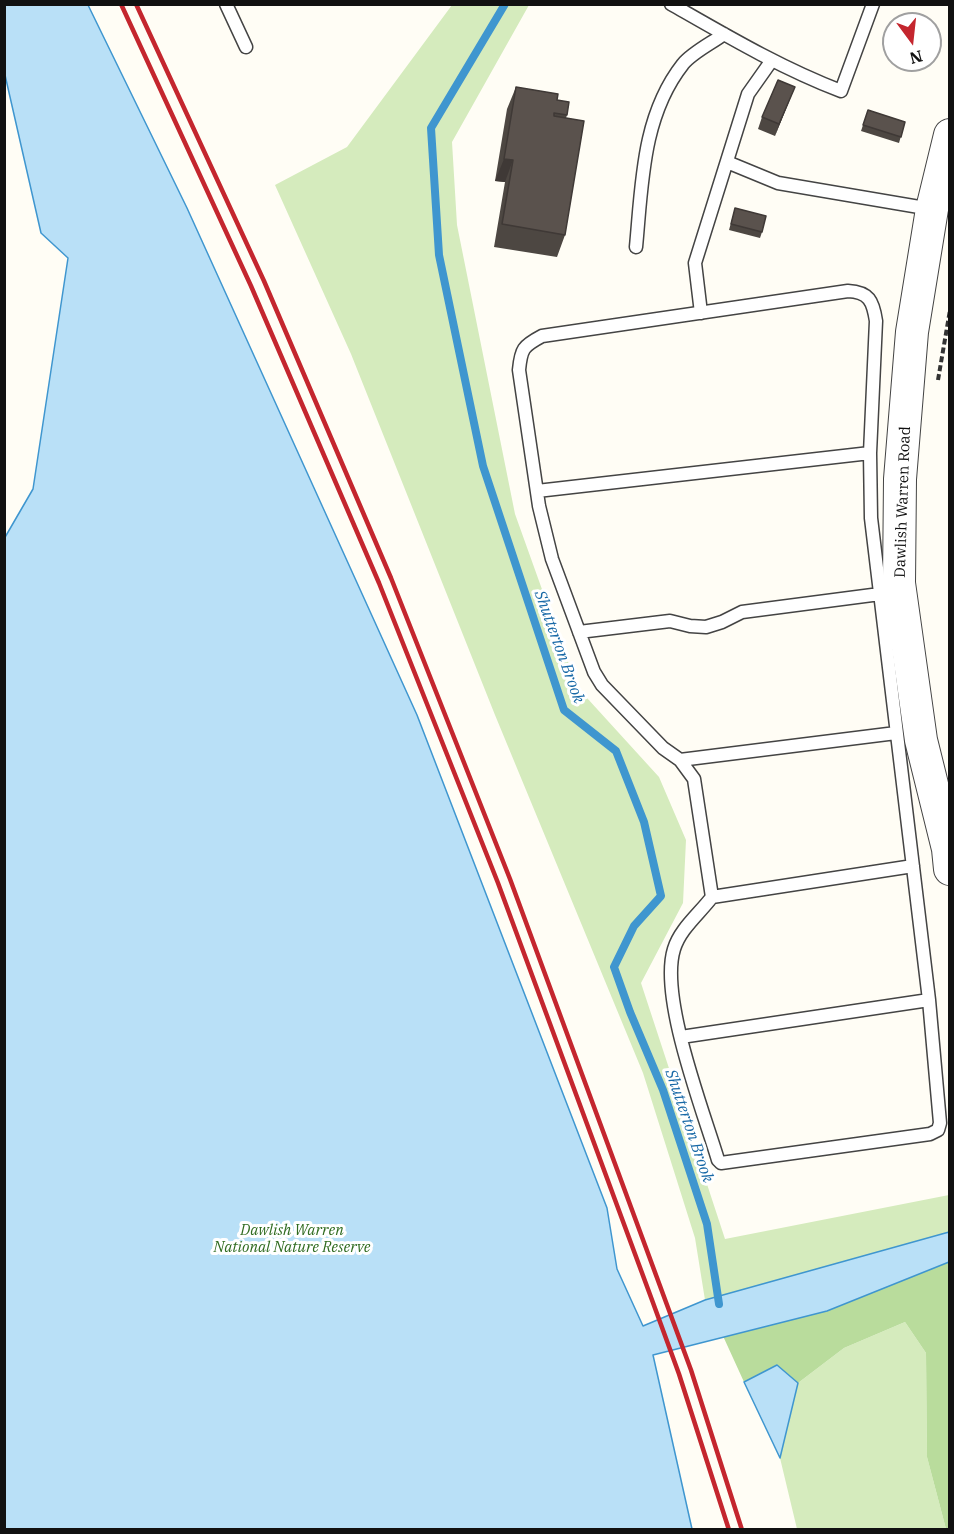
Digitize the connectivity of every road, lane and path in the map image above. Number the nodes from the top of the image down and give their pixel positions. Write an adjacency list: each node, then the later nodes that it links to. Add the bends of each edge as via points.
1 (226, 4): 5 (lane)
2 (671, 4): 4 (lane)
3 (873, 4): 6 (lane, via 841,91)
4 (724, 34): 6 (lane); 10 (lane, via 685,62 661,98 644,154)
5 (246, 47)
6 (772, 60): 8 (lane, via 748,94)
7 (950, 135): 9 (street, Dawlish Warren Road)
8 (727, 162): 9 (lane, via 778,183); 12 (lane, via 695,263)
9 (932, 209): 21 (street, Dawlish Warren Road, via 912,332 900,478 900,583 921,740)
10 (636, 248)
11 (950, 310): 13 (path)
12 (701, 313): 14 (lane, via 848,291 860,291 868,297 876,321); 15 (lane, via 542,336 526,344 519,370)
13 (938, 386)
14 (870, 453): 15 (lane); 16 (lane, via 871,518)
15 (537, 492): 17 (lane, via 552,559)
16 (880, 594): 17 (lane, via 742,612 706,627 670,621); 18 (lane)
17 (579, 632): 19 (lane, via 602,685 663,748)
18 (896, 733): 19 (lane); 20 (lane)
19 (680, 760): 22 (lane, via 694,779)
20 (913, 866): 22 (lane); 23 (lane)
21 (950, 869)
22 (712, 897): 24 (lane, via 684,930 674,949 670,979)
23 (929, 1000): 24 (lane); 24 (lane, via 940,1123 938,1130 930,1134 721,1163)
24 (681, 1037)

